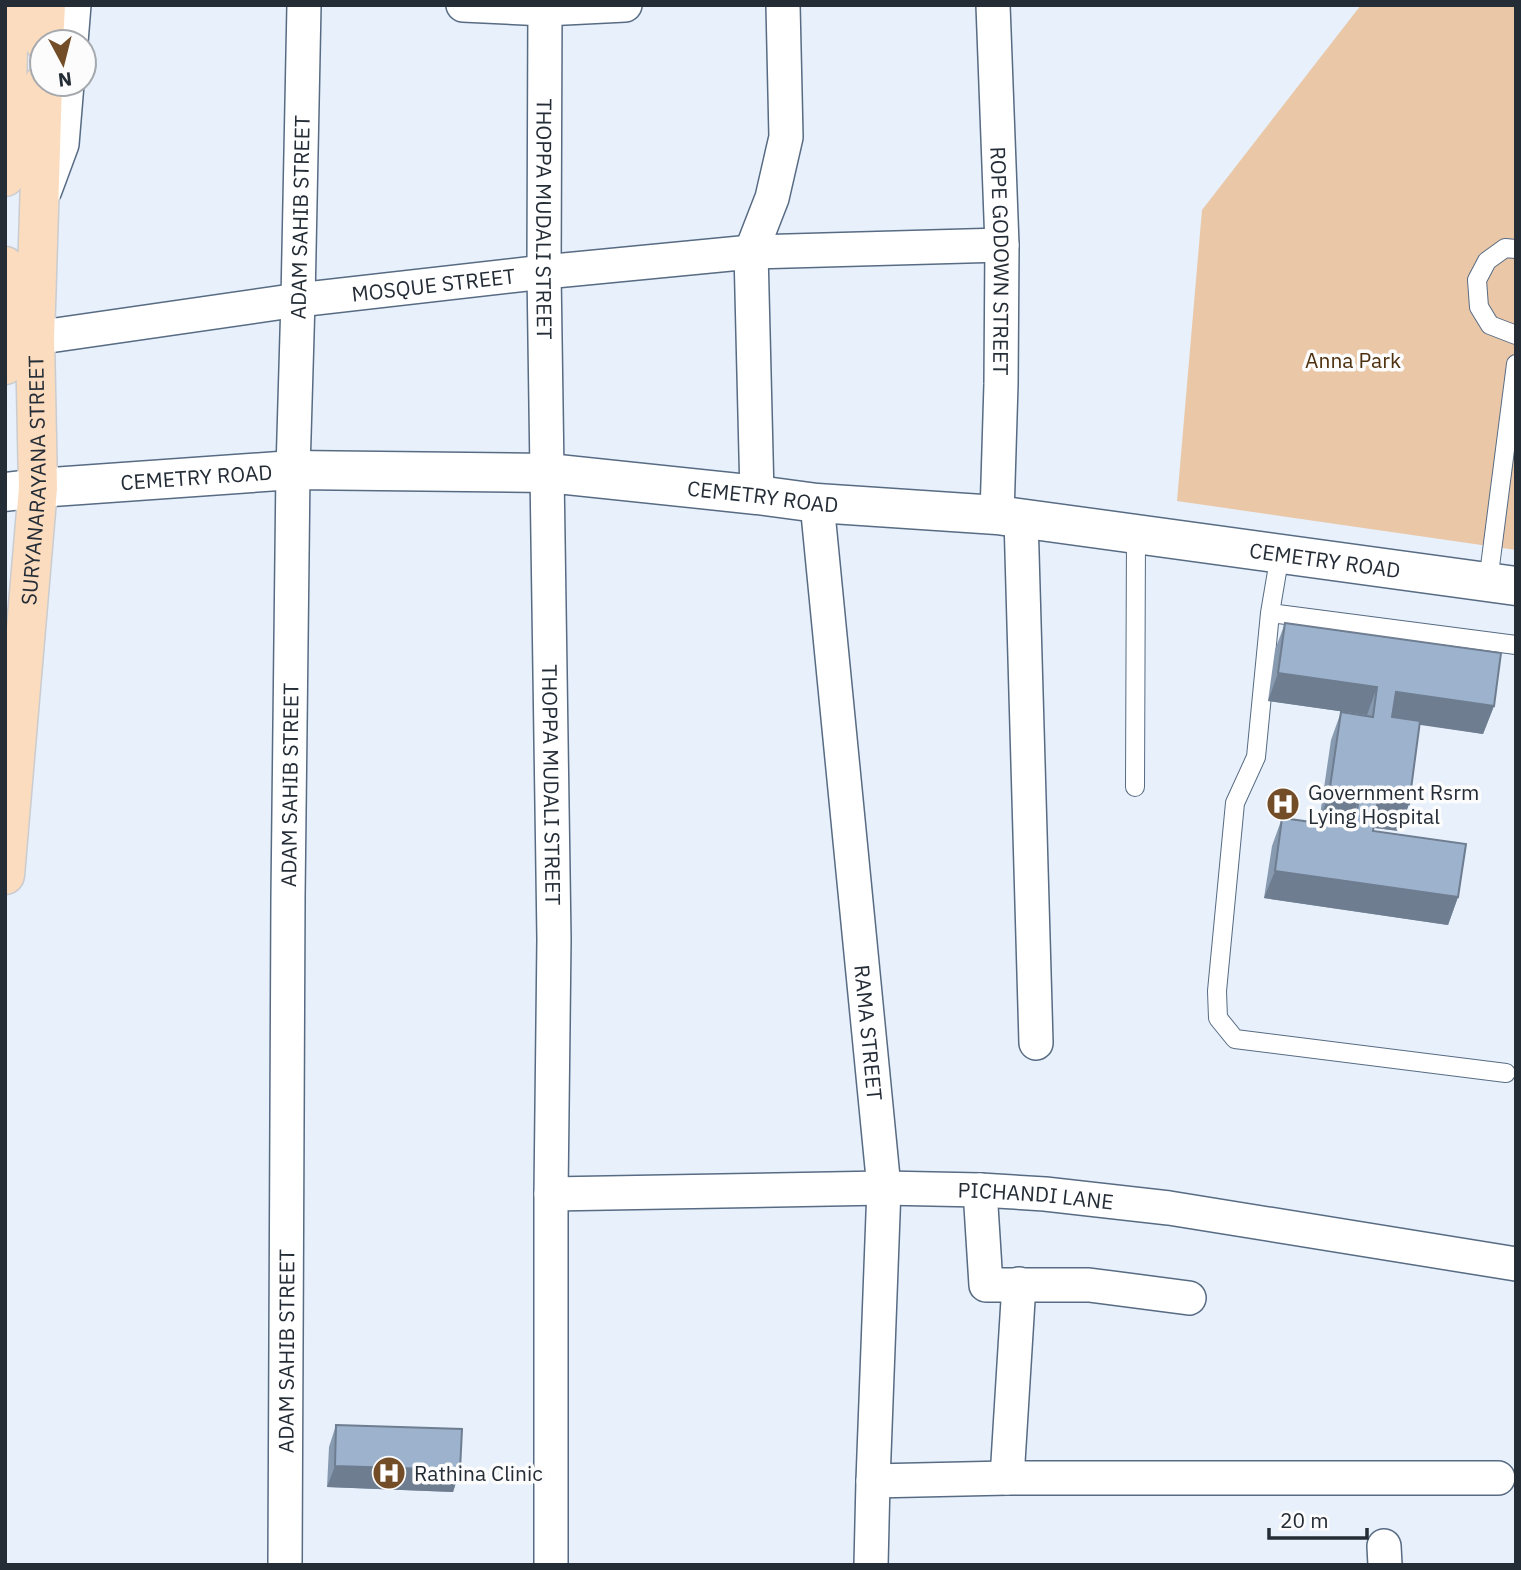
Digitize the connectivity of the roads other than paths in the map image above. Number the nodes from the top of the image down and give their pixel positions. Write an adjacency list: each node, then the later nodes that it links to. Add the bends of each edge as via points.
1 (9, 5): 11 (main road)
2 (46, 5): 11 (main road)
3 (74, 5): 10 (street)
4 (304, 5): 21 (street, ADAM SAHIB STREET)
5 (463, 5): 9 (street)
6 (625, 5): 9 (street)
7 (783, 5): 18 (street, via 786,137 772,198)
8 (993, 5): 16 (street, ROPE GODOWN STREET)
9 (545, 7): 20 (street, THOPPA MUDALI STREET)
10 (72, 28)
11 (19, 45): 14 (main road)
12 (42, 98): 15 (main road, SURYANARAYANA STREET)
13 (66, 98): 15 (street, via 62,145)
14 (5, 177)
15 (38, 209): 23 (main road, SURYANARAYANA STREET)
16 (1002, 245): 18 (street, MOSQUE STREET); 32 (street, ROPE GODOWN STREET, via 1001,384)
17 (1516, 249): 22 (lane, via 1505,248 1487,261 1477,280 1479,307 1490,326)
18 (751, 253): 20 (street, MOSQUE STREET); 30 (street)
19 (5, 266): 25 (main road, SURYANARAYANA STREET)
20 (544, 272): 21 (street, MOSQUE STREET); 28 (street, THOPPA MUDALI STREET)
21 (298, 300): 23 (street, MOSQUE STREET); 27 (street, ADAM SAHIB STREET)
22 (1516, 335)
23 (35, 338): 29 (main road, SURYANARAYANA STREET)
24 (1516, 364): 26 (lane)
25 (5, 365)
26 (1510, 448): 35 (lane)
27 (293, 470): 28 (main road, CEMETRY ROAD); 29 (main road, CEMETRY ROAD); 51 (street, ADAM SAHIB STREET)
28 (548, 473): 30 (main road, CEMETRY ROAD); 44 (street, THOPPA MUDALI STREET, via 554,939)
29 (22, 490): 39 (main road, SURYANARAYANA STREET)
30 (757, 495): 31 (main road, CEMETRY ROAD)
31 (817, 503): 32 (main road, CEMETRY ROAD); 42 (street, RAMA STREET)
32 (1009, 516): 33 (main road, CEMETRY ROAD); 40 (street, ROPE GODOWN STREET)
33 (1136, 534): 34 (main road, CEMETRY ROAD); 38 (lane)
34 (1280, 554): 35 (main road, CEMETRY ROAD); 36 (lane)
35 (1502, 584)
36 (1270, 613): 37 (lane); 41 (lane, via 1256,757 1235,803 1218,1018 1235,1039)
37 (1516, 645)
38 (1135, 787)
39 (5, 875)
40 (1036, 1043)
41 (1506, 1073)
42 (884, 1188): 43 (street, PICHANDI LANE); 44 (street, PICHANDI LANE); 50 (street, RAMA STREET)
43 (980, 1190): 45 (street, PICHANDI LANE, via 1168,1208); 46 (street, via 986,1285)
44 (551, 1194): 52 (street, THOPPA MUDALI STREET)
45 (1516, 1264)
46 (1019, 1284): 47 (street, via 1089,1285); 48 (street)
47 (1189, 1298)
48 (1007, 1478): 49 (street); 50 (street)
49 (1498, 1478)
50 (873, 1481): 53 (street, RAMA STREET)
51 (285, 1565)
52 (551, 1565)
53 (871, 1565)

